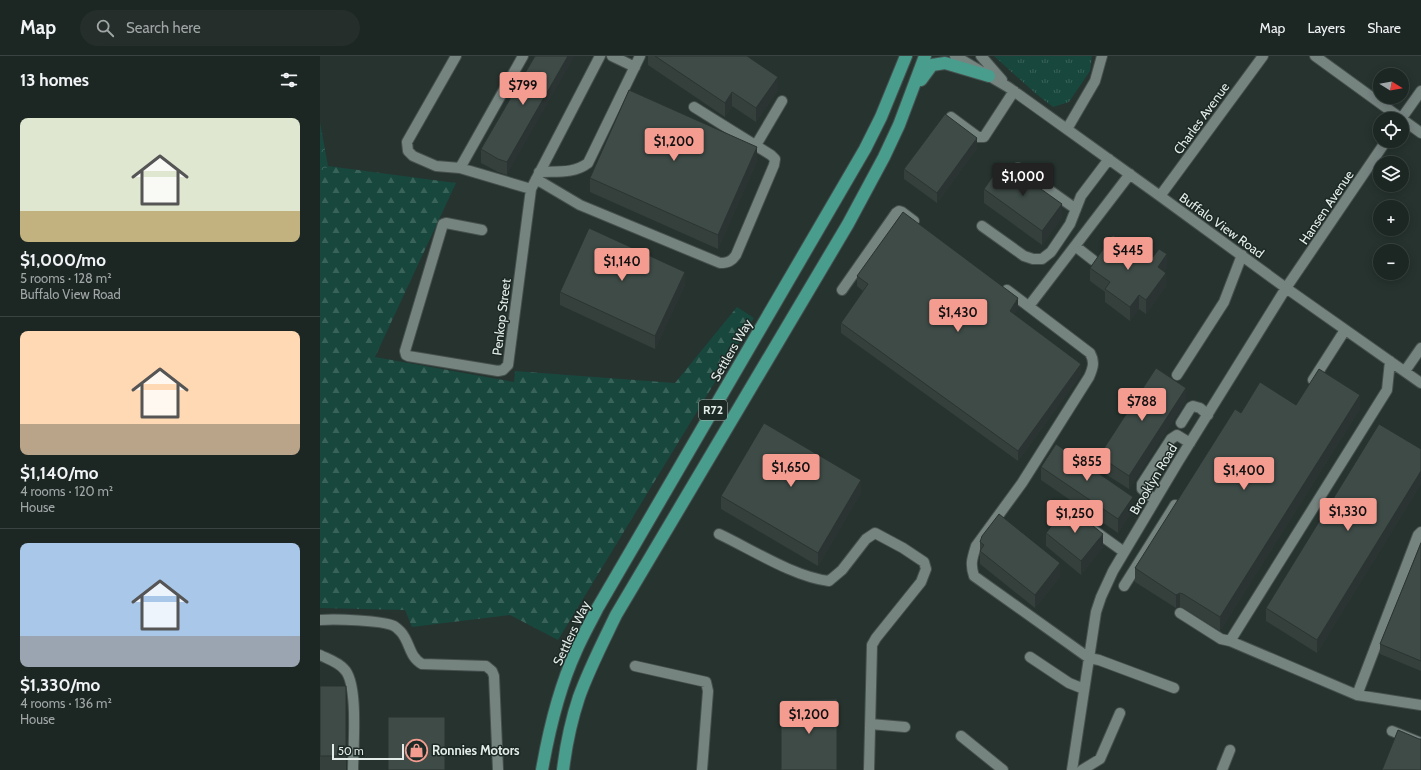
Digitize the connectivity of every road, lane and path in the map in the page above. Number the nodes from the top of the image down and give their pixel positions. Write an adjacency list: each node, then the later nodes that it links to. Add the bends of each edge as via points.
1 (456, 56): 29 (street, via 407,142 408,151 413,156 436,166)
2 (523, 56): 29 (street)
3 (600, 56): 32 (street, Penkop Street)
4 (612, 56): 13 (street)
5 (640, 56): 13 (street)
6 (906, 56): 85 (main road, Settlers Way / R72, via 865,149 596,610 575,652 560,693)
7 (925, 56): 23 (main road, R72)
8 (955, 56): 14 (street, Buffalo View Road)
9 (981, 56): 15 (street, Buffalo View Road)
10 (1102, 56): 24 (street, via 1095,80)
11 (1263, 56): 34 (street, Charles Avenue)
12 (1315, 56): 19 (street)
13 (635, 66): 32 (street, via 588,163 573,171)
14 (989, 76): 15 (street, Buffalo View Road); 23 (main road, via 945,63 932,65 923,76)
15 (1011, 89): 21 (street, via 984,137 978,137); 24 (street, Buffalo View Road)
16 (1421, 91): 20 (street)
17 (782, 101): 26 (street)
18 (694, 107): 26 (street)
19 (1392, 112)
20 (1407, 112)
21 (951, 117)
22 (1409, 124): 25 (street)
23 (899, 125): 86 (main road, R72, via 848,224 616,615 594,659 579,698)
24 (1067, 128): 28 (street, Buffalo View Road)
25 (1421, 133)
26 (756, 145): 32 (street, via 775,159 774,166 736,255 732,261 726,263 720,263 580,205)
27 (1381, 148): 43 (street, Hansen Avenue)
28 (1109, 159): 31 (street, Buffalo View Road); 35 (street, via 1081,196)
29 (460, 168): 33 (street)
30 (1018, 168): 35 (street)
31 (1130, 174): 34 (street, Buffalo View Road); 39 (street)
32 (537, 175): 33 (street, Penkop Street)
33 (531, 189): 38 (street, Penkop Street, via 508,365 498,371 406,355 405,351 443,224)
34 (1160, 196): 40 (street, Buffalo View Road)
35 (1076, 209): 37 (street, via 1059,241 1051,252 1042,258 1024,256)
36 (921, 226): 44 (street, via 902,212 896,213)
37 (982, 226)
38 (482, 230)
39 (1075, 246): 41 (street); 45 (street)
40 (1242, 255): 43 (street, Buffalo View Road); 50 (street, via 1224,302)
41 (1093, 260)
42 (997, 282): 45 (street)
43 (1286, 288): 46 (street, Buffalo View Road); 53 (street, Brooklyn Road)
44 (842, 290)
45 (1029, 306): 70 (street, via 1090,353 1094,360 1093,369 1022,483 976,546 971,567 974,576)
46 (1346, 330): 48 (street, Buffalo View Road); 52 (street)
47 (1421, 348): 49 (street)
48 (1390, 361): 49 (street, Buffalo View Road); 67 (street, via 1387,390)
49 (1404, 371): 51 (street, Buffalo View Road)
50 (1177, 375)
51 (1421, 383)
52 (1308, 386)
53 (1208, 415): 54 (street, via 1193,406); 55 (street, Brooklyn Road)
54 (1181, 423)
55 (1190, 443): 56 (street, Brooklyn Road); 56 (street, via 1177,435 1171,439 1142,484 1143,492)
56 (1155, 500): 59 (street, Brooklyn Road)
57 (1175, 505): 62 (street)
58 (1070, 513): 63 (street)
59 (1140, 525): 62 (street); 63 (street, Brooklyn Road)
60 (1421, 532): 74 (street)
61 (719, 534): 77 (street, via 782,565 815,579 829,581 842,570 866,539 875,533 924,562 926,569 921,582 872,645)
62 (1155, 536): 64 (street)
63 (1124, 552): 70 (street, Brooklyn Road, via 1113,570 1096,612)
64 (1124, 586)
65 (1180, 614): 67 (street, via 1221,639)
66 (320, 620): 84 (street, via 381,622 394,626 401,632 412,655 422,664 486,666 492,671)
67 (1230, 641): 74 (street)
68 (320, 655): 83 (street, via 346,670 352,684)
69 (1030, 656): 73 (street, via 1069,683)
70 (1089, 658): 72 (street); 73 (street, Brooklyn Road)
71 (635, 666): 87 (street, via 706,682 708,691)
72 (1174, 688)
73 (1084, 689): 90 (street, Brooklyn Road)
74 (1357, 695): 75 (street)
75 (1421, 705)
76 (1120, 713): 91 (street, via 1100,759)
77 (870, 724): 78 (street); 88 (street)
78 (905, 727)
79 (1392, 731): 81 (street)
80 (961, 736): 89 (street)
81 (1421, 743)
82 (1230, 750): 92 (street)
83 (352, 770)
84 (498, 770)
85 (542, 770)
86 (562, 770)
87 (702, 770)
88 (869, 770)
89 (1003, 770)
90 (1072, 770)
91 (1082, 770)
92 (1222, 770)

